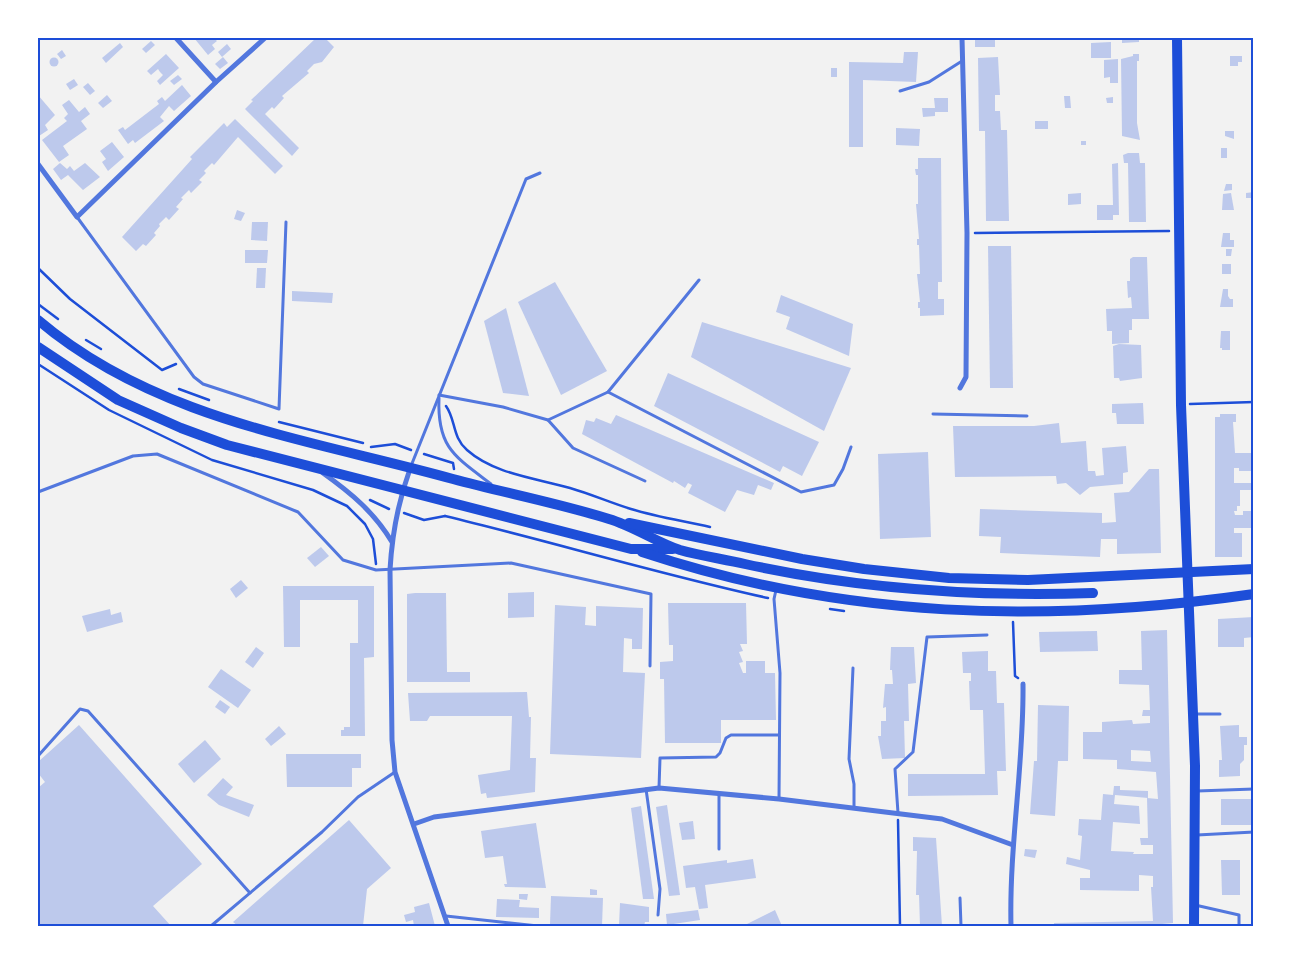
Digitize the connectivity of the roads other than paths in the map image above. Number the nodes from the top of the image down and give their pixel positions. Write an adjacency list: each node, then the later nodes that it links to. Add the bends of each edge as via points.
1 (176, 38): 6 (street)
2 (265, 38): 6 (street)
3 (962, 38): 5 (street)
4 (1177, 38): 34 (main road, via 1181,405)
5 (962, 61): 7 (lane, via 929,82); 15 (street, via 967,233 966,377)
6 (216, 82): 10 (street)
7 (900, 91)
8 (38, 164): 10 (street)
9 (540, 173): 17 (lane, via 526,179)
10 (77, 217): 11 (lane, via 182,361 203,384 279,409)
11 (286, 222)
12 (700, 280): 16 (lane)
13 (38, 320): 22 (main road, via 96,363 137,386 190,408)
14 (38, 347): 23 (main road, via 118,400 181,428 227,446)
15 (960, 388)
16 (608, 392): 20 (lane); 21 (lane, via 801,492 834,485)
17 (439, 394): 20 (lane); 22 (lane); 27 (lane, via 441,436 473,471)
18 (933, 414): 19 (lane)
19 (1027, 416)
20 (548, 420): 24 (lane, via 573,448)
21 (851, 447)
22 (410, 469): 25 (street); 27 (main road)
23 (318, 470): 25 (main road); 29 (street, via 365,505)
24 (646, 481)
25 (402, 490): 29 (street); 30 (main road)
26 (38, 492): 33 (lane, via 133,456 157,454 298,512 343,560 376,570)
27 (502, 492): 28 (main road)
28 (611, 520): 31 (main road); 34 (main road, via 864,569 949,578 1056,580)
29 (392, 542): 33 (street)
30 (631, 549): 31 (main road); 35 (main road, via 728,578)
31 (679, 550): 36 (main road, via 780,572 868,586 994,595)
32 (1254, 569): 34 (main road)
33 (390, 570): 40 (lane, via 511,563 651,594); 47 (street)
34 (1187, 571): 38 (main road)
35 (776, 587): 38 (main road, via 902,607 1013,613); 45 (lane)
36 (1092, 593)
37 (1254, 594): 38 (main road)
38 (1188, 602): 43 (main road)
39 (987, 635): 55 (lane, via 926,637 912,752 895,770)
40 (650, 666)
41 (853, 668): 54 (lane, via 850,759)
42 (1023, 684): 59 (street, via 1022,758)
43 (1193, 714): 44 (lane); 51 (main road)
44 (1220, 714)
45 (779, 736): 49 (lane, via 731,735 716,757 660,758); 53 (lane)
46 (38, 756): 61 (lane, via 80,709 88,711)
47 (395, 772): 56 (street); 61 (lane, via 358,797)
48 (646, 788): 49 (street); 56 (street, via 434,817); 65 (lane, via 660,889)
49 (659, 788): 52 (street)
50 (1254, 789): 51 (lane)
51 (1194, 791): 58 (main road)
52 (719, 793): 53 (street); 60 (lane)
53 (779, 799): 54 (street)
54 (854, 808): 55 (street)
55 (898, 814): 59 (street, via 942,819)
56 (414, 824): 64 (street)
57 (1254, 832): 58 (lane)
58 (1194, 835): 63 (main road)
59 (1013, 845): 70 (street)
60 (719, 849)
61 (250, 893): 66 (lane)
62 (960, 898): 69 (lane)
63 (1193, 904): 71 (main road); 72 (lane, via 1239,915)
64 (446, 916): 67 (street); 68 (lane)
65 (658, 916)
66 (211, 926)
67 (448, 926)
68 (538, 926)
69 (961, 926)
70 (1011, 926)
71 (1194, 926)
72 (1239, 926)

